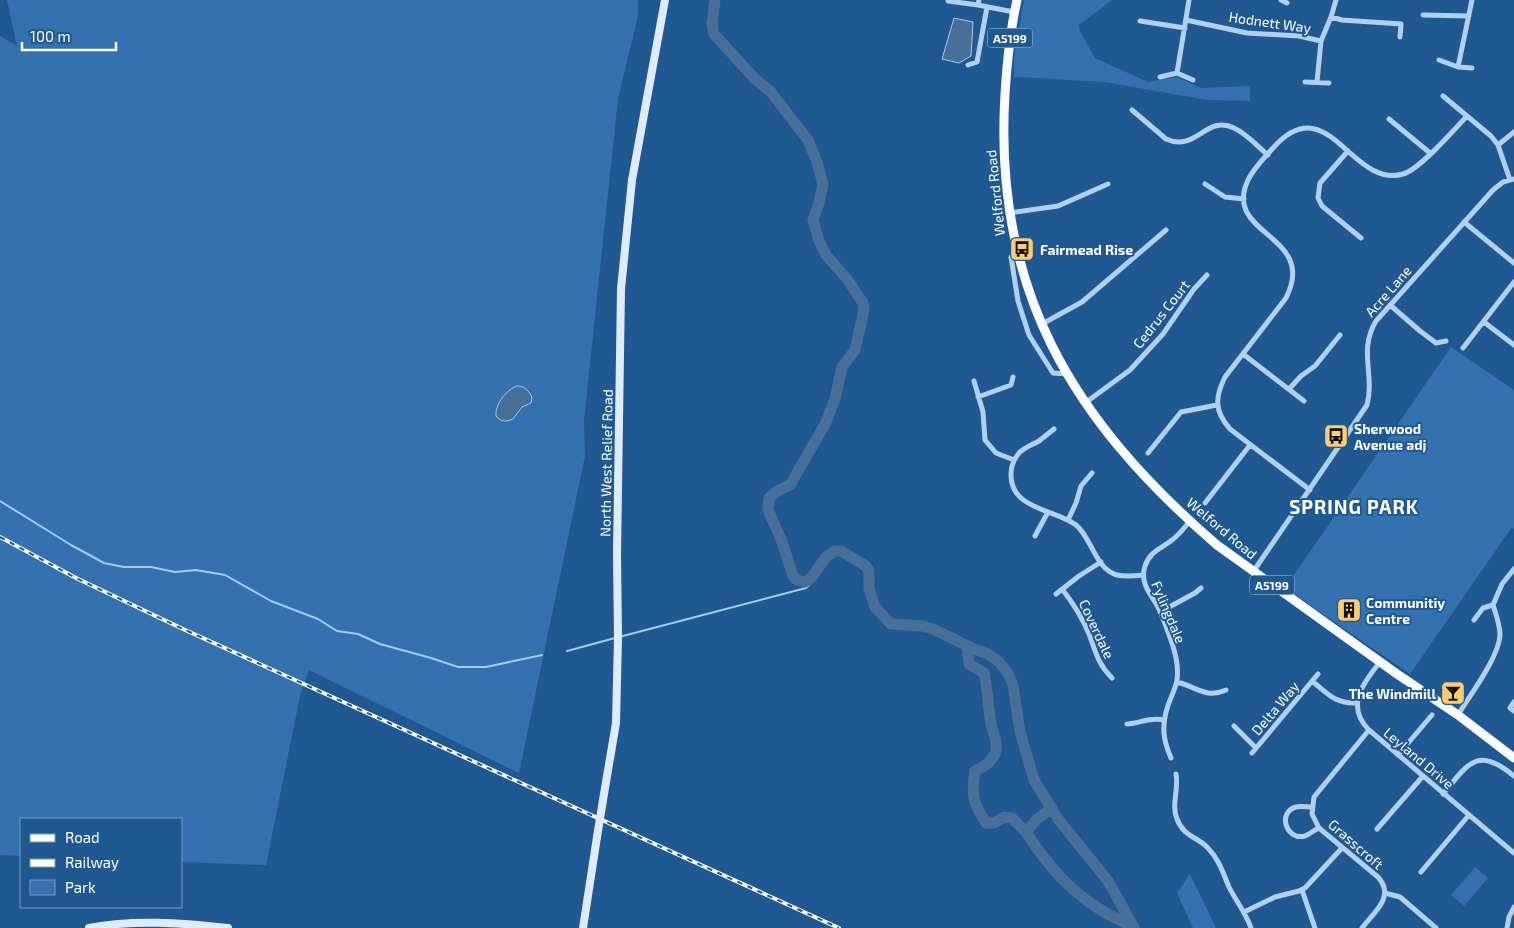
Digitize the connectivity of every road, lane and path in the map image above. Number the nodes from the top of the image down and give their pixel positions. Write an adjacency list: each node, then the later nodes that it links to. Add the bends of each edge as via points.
1 (666, 0): 125 (street, North West Relief Road, bridge, via 632,180 621,289 616,723)
2 (1016, 0): 11 (main road, Welford Road / A5199)
3 (1190, 0): 15 (street)
4 (1281, 0): 9 (street)
5 (1336, 0): 14 (street)
6 (1472, 0): 13 (street)
7 (948, 1): 8 (street)
8 (978, 3): 10 (street)
9 (1287, 3)
10 (987, 7): 11 (street); 21 (street, via 977,62)
11 (1014, 12): 43 (main road, Welford Road / A5199, via 1003,141)
12 (1423, 15): 13 (street)
13 (1469, 16): 22 (street)
14 (1331, 17): 18 (street, via 1401,24); 19 (street)
15 (1186, 20): 17 (street); 19 (street, Hodnett Way)
16 (1140, 21): 17 (street)
17 (1185, 28): 24 (street)
18 (1400, 37)
19 (1321, 41): 28 (street)
20 (1439, 60): 22 (street)
21 (968, 65)
22 (1458, 67): 23 (street)
23 (1472, 68)
24 (1177, 74): 25 (street); 26 (street)
25 (1160, 77)
26 (1193, 80)
27 (1305, 82): 28 (street)
28 (1317, 82): 29 (street)
29 (1329, 83)
30 (1443, 96): 32 (street)
31 (1132, 110): 38 (street, via 1172,142 1190,140 1208,128 1222,125 1236,129)
32 (1467, 116): 35 (street); 37 (street)
33 (1389, 119): 37 (street)
34 (1514, 132): 35 (street)
35 (1498, 145): 39 (street)
36 (1348, 151): 37 (street, via 1371,170 1386,176 1416,168); 38 (street, via 1324,132 1308,128 1288,134); 46 (street, via 1320,183 1318,198 1322,206)
37 (1430, 153)
38 (1268, 155): 42 (street, via 1249,178)
39 (1512, 180): 44 (street, Acre Lane, via 1502,182)
40 (1108, 184): 43 (street, via 1058,206)
41 (1205, 184): 42 (street, via 1225,198)
42 (1244, 199): 60 (street, via 1253,222 1288,253 1294,275 1286,298)
43 (1009, 213): 51 (main road, Welford Road / A5199)
44 (1464, 222): 48 (street); 53 (street, Acre Lane)
45 (1166, 230): 55 (street, via 1082,302)
46 (1361, 238)
47 (1011, 257): 52 (street)
48 (1514, 263)
49 (1207, 275): 67 (street, Cedrus Court, via 1163,334 1130,370)
50 (1514, 282): 54 (street)
51 (1030, 296): 52 (street); 55 (main road, Welford Road / A5199)
52 (1018, 301): 61 (street, via 1030,336 1053,373)
53 (1390, 305): 57 (street, via 1436,343); 74 (street, Acre Lane, via 1376,321 1368,338 1370,390 1367,405)
54 (1484, 322): 58 (street); 59 (street)
55 (1041, 324): 61 (main road, Welford Road / A5199)
56 (1340, 335): 64 (street, via 1316,366)
57 (1446, 341)
58 (1514, 345)
59 (1463, 348)
60 (1243, 354): 64 (street); 68 (street, via 1218,390)
61 (1067, 374): 67 (main road, Welford Road / A5199)
62 (1013, 377): 65 (street, via 1011,385)
63 (974, 381): 65 (street)
64 (1289, 389): 66 (street)
65 (978, 397): 72 (street, via 984,418 985,440 996,453)
66 (1304, 401)
67 (1085, 403): 78 (main road, Welford Road / A5199, via 1138,469)
68 (1217, 405): 70 (street, via 1226,424); 71 (street, via 1181,412)
69 (1054, 429): 72 (street, via 1024,448)
70 (1250, 445): 74 (street); 75 (street)
71 (1148, 453)
72 (1014, 460): 76 (street, via 1011,477 1018,494 1026,502)
73 (1092, 473): 77 (street, via 1081,486)
74 (1310, 490): 82 (street, Acre Lane)
75 (1205, 503)
76 (1048, 512): 77 (street); 79 (street)
77 (1068, 520): 80 (street, via 1084,534)
78 (1190, 522): 82 (main road, Welford Road / A5199); 83 (street, Fylingdale, via 1152,553)
79 (1035, 536)
80 (1101, 562): 83 (street, via 1108,571 1117,575); 85 (street, Coverdale)
81 (1514, 569): 87 (street, via 1502,584)
82 (1253, 572): 90 (main road, Welford Road / A5199)
83 (1144, 576): 88 (street, Fylingdale, via 1146,588)
84 (1201, 588): 88 (street)
85 (1062, 589): 86 (street, Coverdale); 92 (street, Coverdale, via 1083,622 1100,665)
86 (1056, 594)
87 (1493, 605): 89 (street, via 1483,608); 100 (street, via 1499,625 1499,645)
88 (1160, 612): 93 (street, Fylingdale, via 1175,656)
89 (1474, 620)
90 (1380, 662): 97 (street, via 1361,687); 100 (main road, Welford Road / A5199)
91 (1318, 674): 94 (street, Delta Way)
92 (1112, 678)
93 (1177, 682): 95 (street, via 1208,694); 101 (street, Fylingdale)
94 (1312, 682): 97 (street, Delta Way, via 1335,700); 103 (street, Delta Way, via 1254,751)
95 (1226, 690)
96 (1514, 702): 98 (street, via 1510,708)
97 (1357, 703): 104 (street, Leyland Drive, via 1361,719)
98 (1514, 711)
99 (1432, 715): 105 (street)
100 (1458, 715): 107 (main road, Welford Road / A5199)
101 (1164, 720): 102 (street, via 1152,718); 106 (street, Fylingdale, via 1164,739)
102 (1127, 724)
103 (1234, 726)
104 (1369, 730): 105 (street, Leyland Drive); 112 (street, via 1317,792)
105 (1398, 754): 109 (street, Leyland Drive)
106 (1171, 758)
107 (1514, 758)
108 (1176, 774): 122 (street, via 1174,809 1177,820 1188,835 1214,855)
109 (1423, 776): 111 (street, Leyland Drive); 115 (street)
110 (1514, 776): 111 (street, via 1494,762 1477,761 1465,768)
111 (1443, 794): 113 (street, Leyland Drive)
112 (1312, 807): 114 (street, Grasscroft, via 1313,818); 114 (street, via 1291,809 1285,825 1292,834 1300,836)
113 (1469, 815): 117 (street, Leyland Drive); 118 (street)
114 (1319, 828): 116 (street, Grasscroft)
115 (1377, 830)
116 (1342, 848): 119 (street); 120 (street, Grasscroft, via 1378,878)
117 (1514, 853)
118 (1421, 872)
119 (1302, 890): 122 (street, via 1275,897); 127 (street)
120 (1385, 893): 128 (street, via 1380,906); 129 (street, via 1400,896)
121 (1514, 908): 130 (street)
122 (1244, 912): 126 (street)
123 (89, 928): 124 (street, via 127,922)
124 (228, 928)
125 (583, 928)
126 (1251, 928)
127 (1315, 928)
128 (1362, 928)
129 (1436, 928)
130 (1508, 928)

